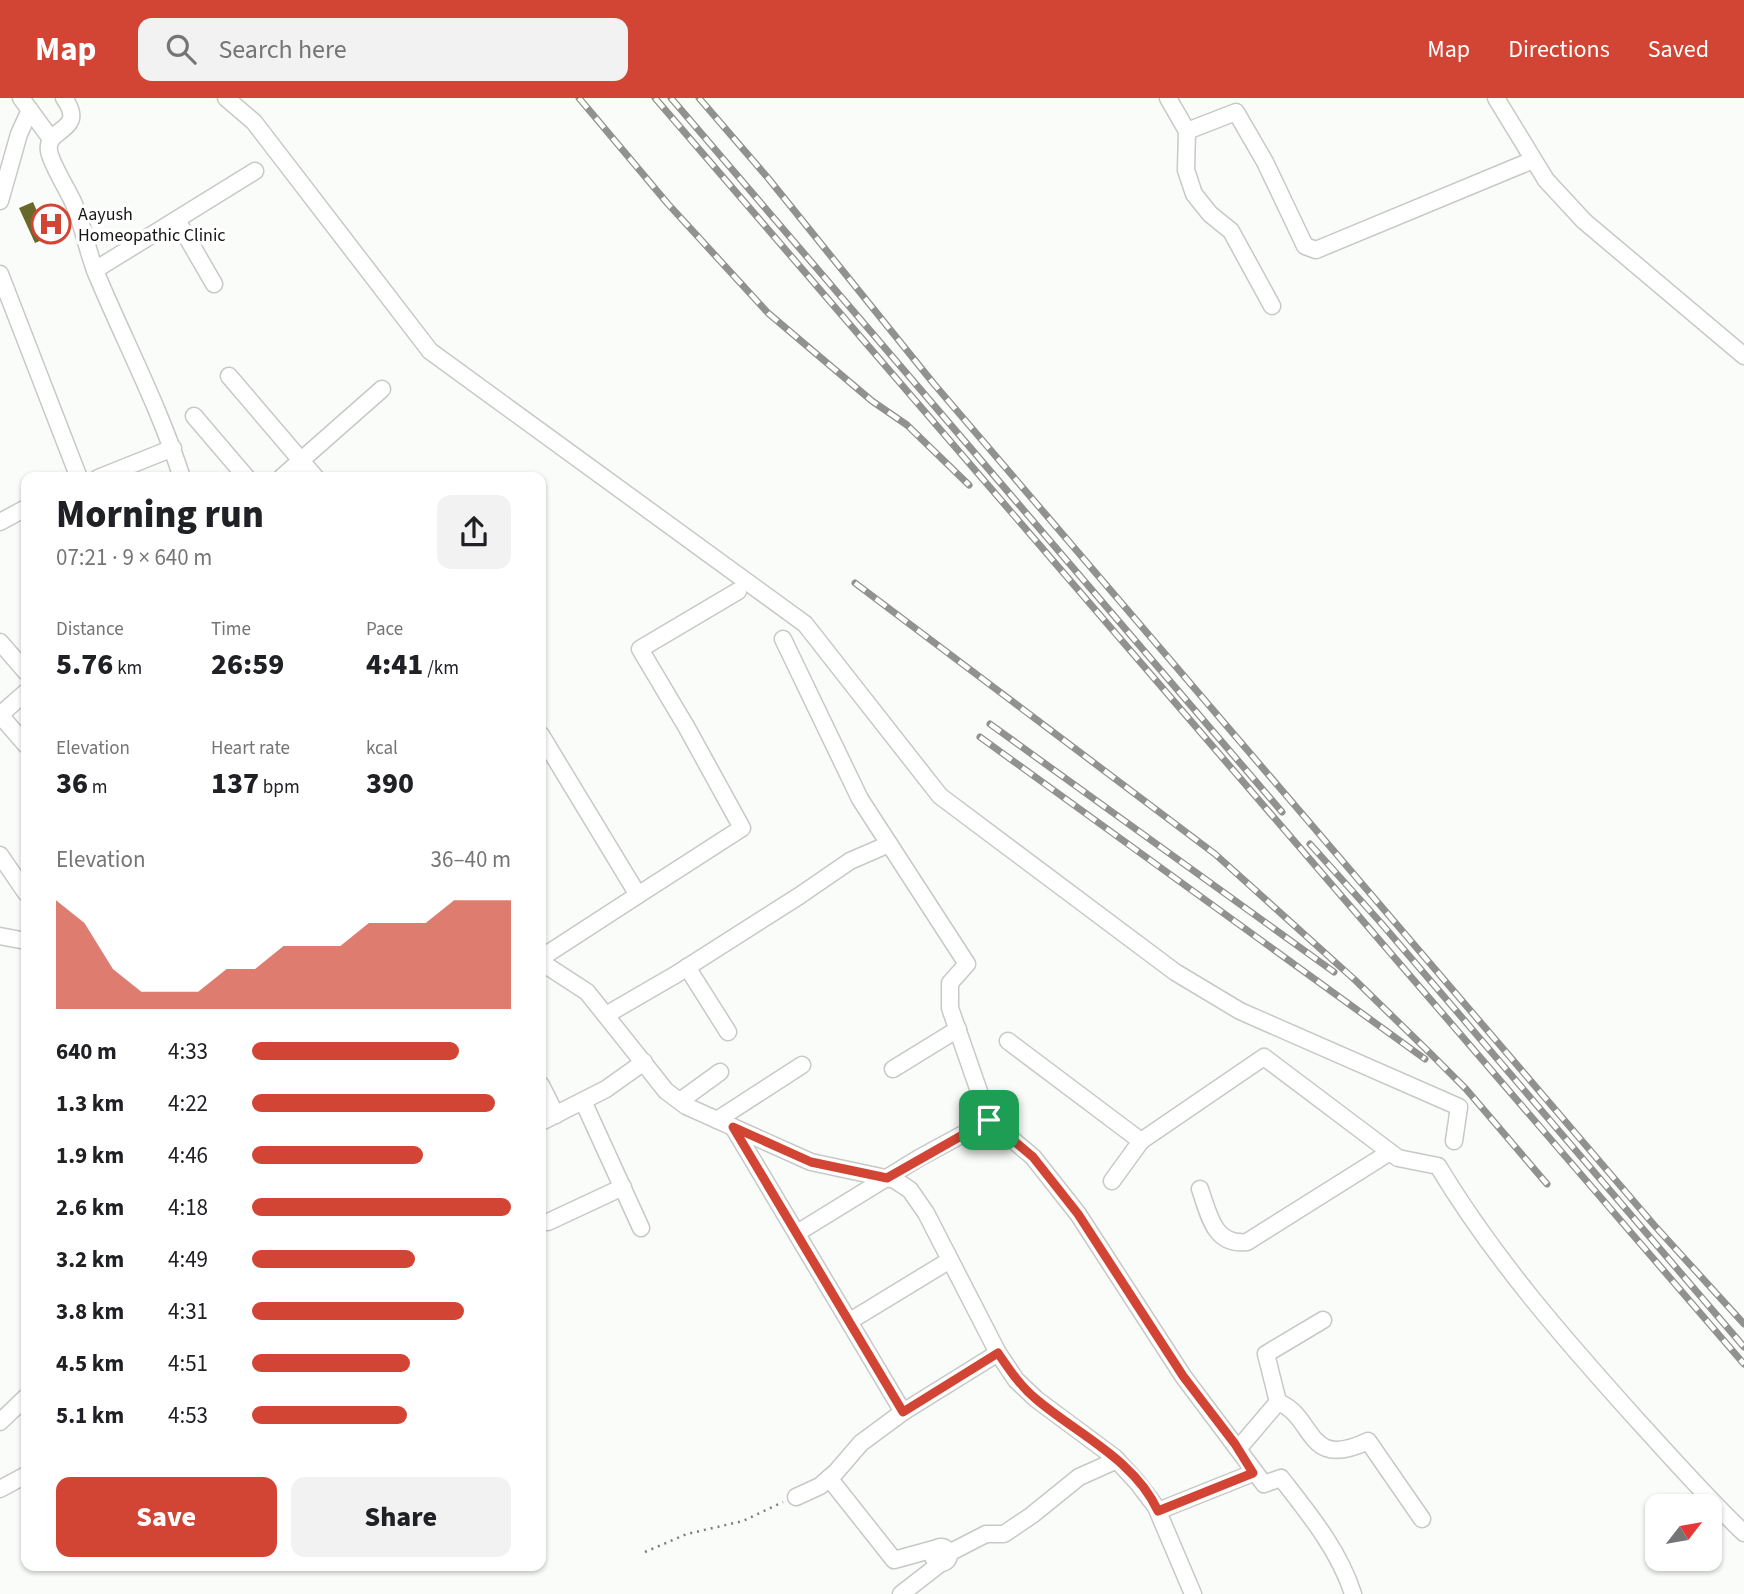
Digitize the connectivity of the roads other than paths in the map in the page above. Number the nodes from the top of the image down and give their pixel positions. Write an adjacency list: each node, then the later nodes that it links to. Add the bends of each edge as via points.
1 (64, 98): 7 (street, via 72,117)
2 (1168, 98): 6 (street)
3 (1496, 98): 8 (street)
4 (232, 102): 62 (street, via 254,122 430,351 804,624 940,796 1175,972 1229,1005 1459,1107)
5 (26, 104): 7 (street); 10 (street)
6 (1187, 131): 8 (street, via 1236,112 1305,246 1316,250); 15 (street, via 1186,170 1194,194 1231,231)
7 (51, 139): 12 (street, via 48,150 75,205)
8 (1533, 159): 16 (street, via 1584,221)
9 (255, 171): 11 (street)
10 (0, 201)
11 (177, 220): 12 (street); 14 (street)
12 (95, 270): 20 (street)
13 (0, 274): 22 (street)
14 (215, 284)
15 (1272, 306)
16 (1744, 356)
17 (229, 376): 21 (street)
18 (382, 389): 21 (street)
19 (194, 416): 25 (street)
20 (173, 447): 23 (street); 24 (street)
21 (301, 460): 26 (street); 27 (street)
22 (77, 472)
23 (113, 472)
24 (180, 472)
25 (242, 472)
26 (288, 472)
27 (311, 472)
28 (21, 511): 29 (street)
29 (0, 522)
30 (738, 590): 41 (street, via 640,649 742,828)
31 (783, 639): 38 (street, via 860,799)
32 (0, 642): 33 (street)
33 (21, 666)
34 (21, 696): 35 (street)
35 (0, 715): 36 (street)
36 (21, 739)
37 (546, 743): 41 (street)
38 (889, 844): 46 (street, via 850,861); 48 (street, via 967,964 950,983 950,1008)
39 (0, 855): 40 (street)
40 (21, 886)
41 (638, 895): 44 (street)
42 (0, 936): 43 (street)
43 (21, 940)
44 (546, 957)
45 (546, 963): 47 (street, via 587,992)
46 (687, 967): 47 (street); 49 (street)
47 (606, 1014): 51 (street)
48 (958, 1029): 53 (street); 59 (street)
49 (728, 1032)
50 (1008, 1041): 61 (street)
51 (644, 1062): 55 (street); 56 (street, via 666,1091)
52 (802, 1065): 58 (street)
53 (893, 1069)
54 (720, 1072): 56 (street)
55 (583, 1101): 57 (street); 66 (street)
56 (680, 1101): 58 (street)
57 (548, 1119)
58 (717, 1120): 60 (street)
59 (989, 1120): 64 (street); 79 (street, via 1033,1157 1078,1214 1183,1376)
60 (733, 1127): 64 (street, via 811,1162); 70 (street)
61 (1141, 1141): 63 (street, via 1264,1057); 65 (street)
62 (1454, 1141)
63 (1390, 1152): 67 (street, via 1247,1242 1222,1238); 88 (street, via 1398,1158 1438,1166 1473,1223 1588,1366)
64 (887, 1178): 70 (street); 71 (street, via 910,1190)
65 (1112, 1181)
66 (622, 1187): 68 (street); 69 (street)
67 (1199, 1189)
68 (548, 1222)
69 (641, 1228)
70 (797, 1233): 73 (street)
71 (950, 1260): 73 (street); 74 (street)
72 (1324, 1320): 76 (street, via 1266,1354)
73 (850, 1321): 77 (street)
74 (998, 1353): 77 (street); 80 (street, via 1036,1399)
75 (21, 1401): 78 (street)
76 (1278, 1402): 79 (street); 87 (street, via 1287,1405 1318,1444 1336,1450 1368,1441)
77 (903, 1412): 83 (street, via 861,1443)
78 (0, 1422)
79 (1238, 1449): 81 (street)
80 (1117, 1460): 86 (street); 89 (street, via 1079,1477 1004,1534 986,1534)
81 (1253, 1473): 86 (street); 92 (street, via 1264,1485 1280,1478 1318,1525)
82 (21, 1478): 84 (street)
83 (829, 1478): 85 (street); 89 (street, via 894,1560)
84 (0, 1489)
85 (796, 1497)
86 (1158, 1511): 91 (street)
87 (1422, 1519)
88 (1744, 1533)
89 (941, 1555): 90 (street)
90 (901, 1594)
91 (1194, 1594)
92 (1353, 1594)

